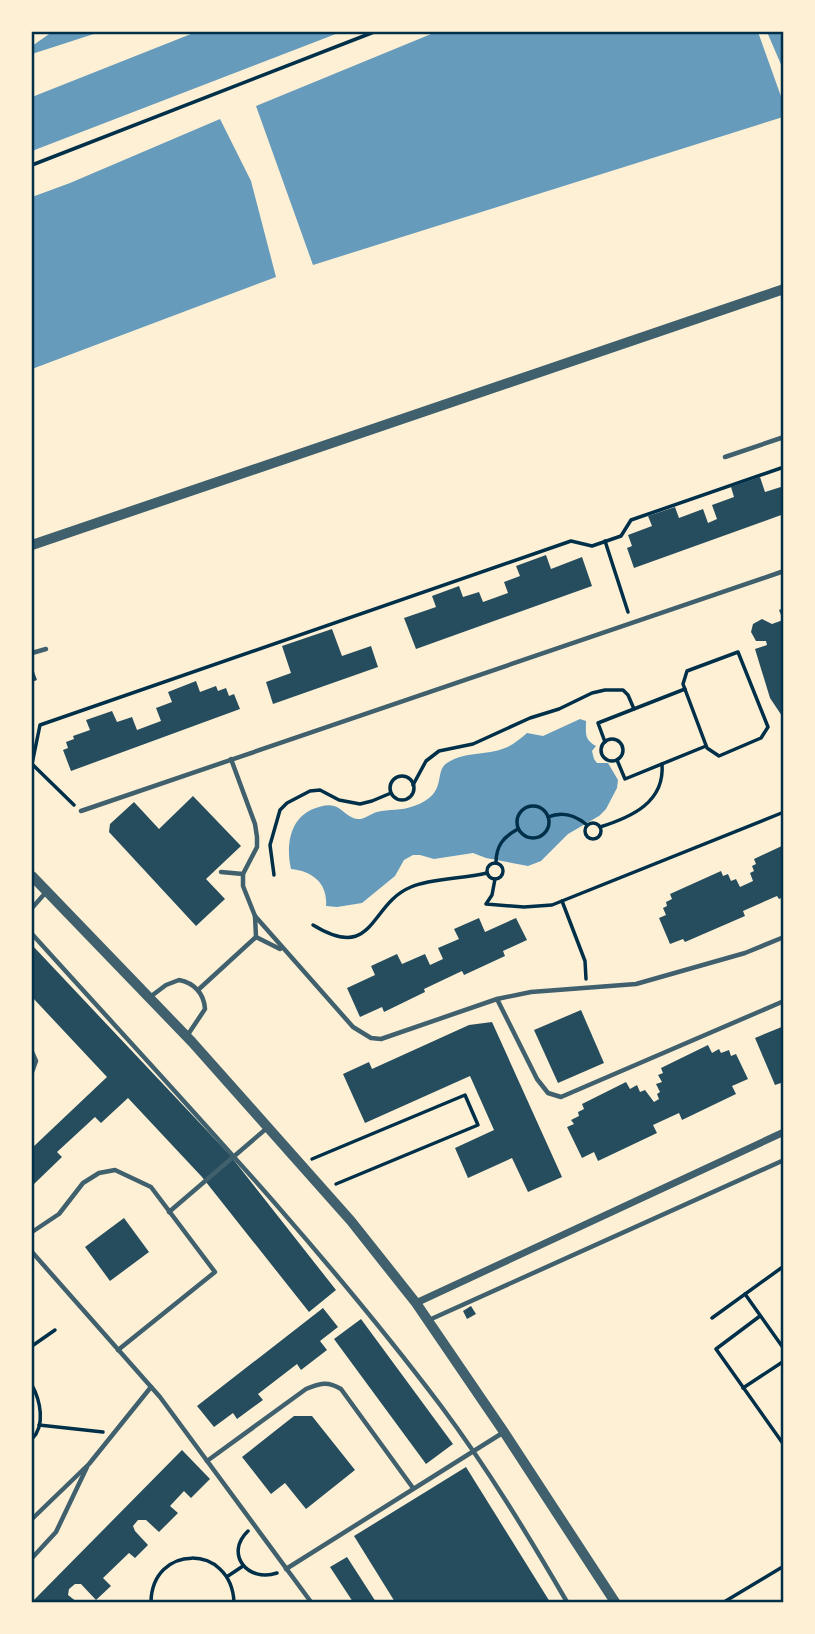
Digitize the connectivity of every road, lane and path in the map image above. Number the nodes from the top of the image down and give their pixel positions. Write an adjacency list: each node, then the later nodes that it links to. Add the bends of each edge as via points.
1 (374, 32): 2 (path)
2 (32, 165)
3 (783, 289): 8 (street)
4 (783, 437): 5 (lane)
5 (725, 457)
6 (783, 467): 7 (path, via 631,520 621,536)
7 (605, 541): 10 (path); 19 (path, via 592,546 571,541 40,725)
8 (32, 545)
9 (783, 571): 10 (lane)
10 (632, 623): 17 (lane)
11 (46, 649): 12 (lane)
12 (32, 653)
13 (685, 689): 14 (path); 16 (path); 16 (path, via 682,684 687,671 738,652 768,727 761,738 719,756)
14 (634, 709): 15 (path, via 598,723); 21 (path, via 623,690 592,693 473,744 439,751 426,761)
15 (605, 742): 18 (path, via 604,757); 18 (path, via 612,739 622,745)
16 (706, 746): 20 (path)
17 (232, 759): 23 (lane); 32 (lane, via 257,837 257,847)
18 (617, 760): 20 (path, via 625,779)
19 (32, 764): 23 (path)
20 (662, 764): 27 (path, via 660,788 645,807)
21 (413, 785): 22 (path, via 411,796 404,800); 22 (path, via 398,777 390,786)
22 (391, 793): 33 (path, via 360,804 320,790 287,803 280,810 270,845)
23 (81, 811)
24 (783, 811): 37 (path)
25 (548, 817): 26 (path, via 572,815); 28 (path, via 548,828 541,836 526,836); 28 (path, via 542,809 527,806 517,818)
26 (587, 825): 27 (path); 27 (path, via 586,836 593,839 600,835)
27 (600, 827)
28 (518, 828): 29 (path, via 501,841)
29 (496, 863): 31 (path, via 488,865); 35 (path, via 503,872)
30 (222, 872): 32 (lane)
31 (487, 873): 35 (path); 40 (path, via 410,887 354,937 333,936)
32 (243, 874): 39 (lane)
33 (274, 874)
34 (32, 876): 36 (street)
35 (495, 879): 37 (path, via 486,904 524,907)
36 (47, 891): 38 (lane); 47 (street)
37 (562, 901): 45 (path, via 585,961)
38 (32, 908)
39 (255, 916): 42 (lane); 44 (lane)
40 (313, 925)
41 (32, 934): 55 (lane)
42 (256, 937): 44 (lane); 46 (lane)
43 (783, 937): 45 (lane, via 745,953 636,984)
44 (285, 951): 48 (lane, via 353,1027 371,1038 389,1038)
45 (583, 986): 48 (lane)
46 (198, 990): 47 (lane, via 186,981 174,981); 50 (lane, via 205,1009)
47 (150, 998): 50 (street)
48 (496, 999): 49 (lane, via 537,1079 548,1093 561,1097)
49 (783, 1001)
50 (187, 1036): 53 (street)
51 (32, 1052): 52 (lane, via 36,1061)
52 (32, 1072)
53 (268, 1128): 55 (lane); 57 (street)
54 (783, 1132): 64 (street)
55 (234, 1157): 59 (lane); 81 (lane, via 312,1244)
56 (783, 1160): 67 (lane)
57 (300, 1164): 58 (street); 58 (path, via 465,1095 478,1125)
58 (323, 1190): 64 (street)
59 (169, 1212): 60 (lane, via 151,1187 115,1170 83,1183 59,1214); 71 (lane, via 215,1272)
60 (32, 1232)
61 (32, 1252): 71 (lane)
62 (783, 1266): 63 (path)
63 (745, 1294): 65 (path); 66 (path)
64 (416, 1303): 67 (street)
65 (760, 1316): 70 (path); 75 (path, via 716,1349)
66 (712, 1318)
67 (429, 1321): 77 (street)
68 (55, 1330): 69 (path)
69 (32, 1346)
70 (783, 1349)
71 (118, 1350): 74 (lane)
72 (783, 1361): 75 (path)
73 (32, 1385): 76 (path, via 41,1415)
74 (151, 1387): 78 (lane); 82 (lane)
75 (743, 1388): 80 (path)
76 (39, 1425): 78 (path); 79 (path)
77 (504, 1432): 81 (lane); 96 (street)
78 (114, 1433): 83 (lane)
79 (32, 1439)
80 (783, 1444)
81 (472, 1451): 84 (lane); 95 (lane)
82 (207, 1461): 84 (lane, via 306,1389 331,1383 341,1389); 86 (lane)
83 (89, 1464): 85 (lane); 87 (lane, via 56,1532)
84 (413, 1488): 90 (lane)
85 (32, 1519)
86 (254, 1525): 88 (path, via 240,1538); 90 (lane)
87 (32, 1558)
88 (243, 1566): 90 (path, via 262,1575); 91 (path)
89 (783, 1566): 97 (path)
90 (286, 1569): 94 (lane)
91 (228, 1576): 92 (path, via 205,1559 178,1560 156,1578); 93 (path)
92 (151, 1602)
93 (234, 1602)
94 (311, 1602)
95 (567, 1602)
96 (615, 1602)
97 (724, 1602)

